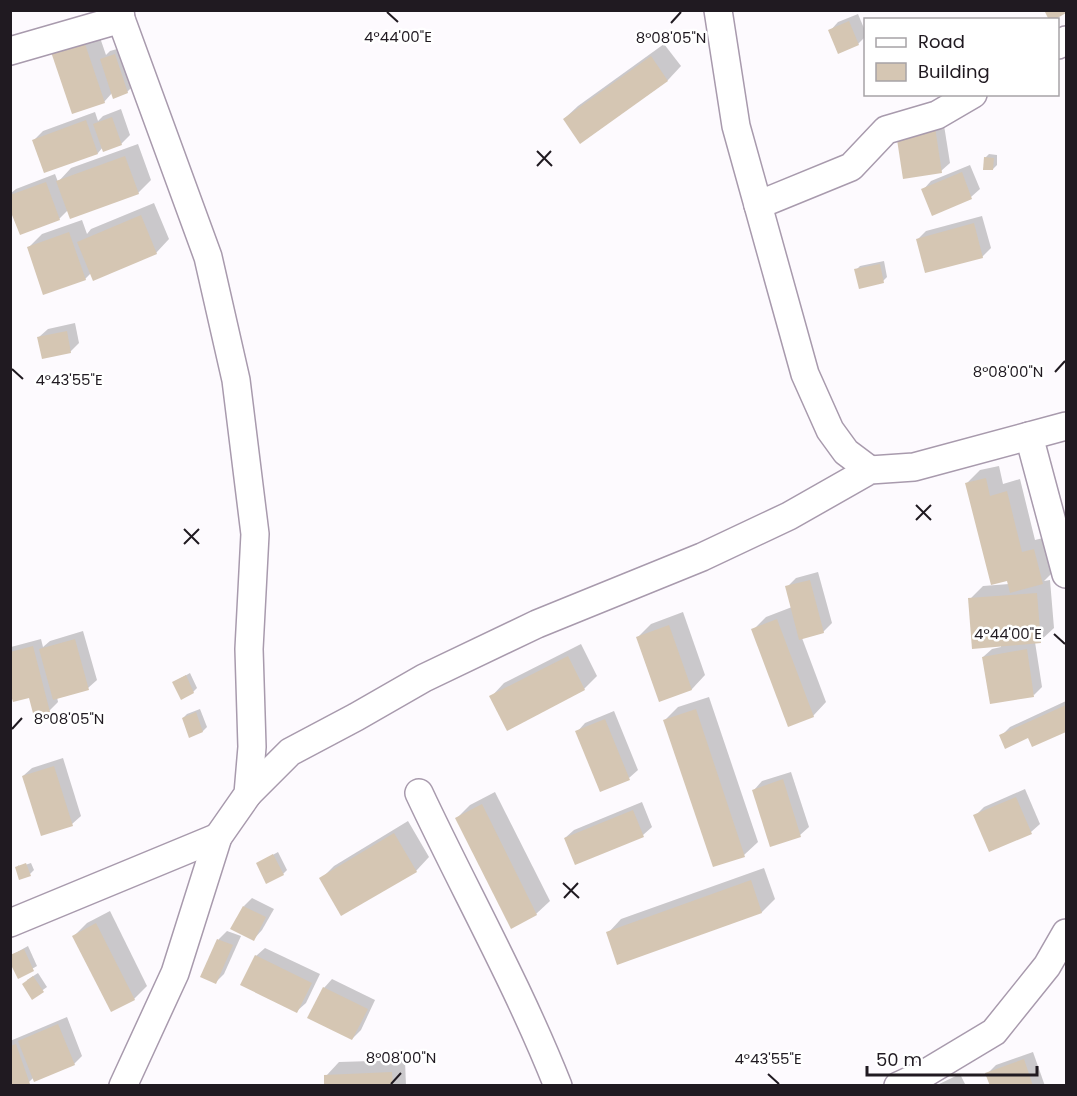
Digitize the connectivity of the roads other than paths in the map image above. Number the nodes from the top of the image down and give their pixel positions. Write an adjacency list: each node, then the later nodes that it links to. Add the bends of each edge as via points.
1 (718, 10): 5 (street, via 736,126)
2 (121, 15): 3 (street); 11 (street, via 208,257 236,380 255,534)
3 (10, 51)
4 (970, 96): 5 (street, via 937,115 886,130 851,168)
5 (758, 205): 8 (street, via 805,374 830,430 846,452)
6 (1066, 426): 7 (street)
7 (1029, 436): 8 (street, via 914,467); 9 (street)
8 (870, 470): 11 (street, via 789,516 702,557 537,624 424,678 290,752)
9 (1066, 574)
10 (419, 793): 16 (street, via 535,1027)
11 (248, 794): 12 (street)
12 (218, 837): 13 (street); 15 (street, via 175,973)
13 (10, 923)
14 (1066, 933): 17 (street, via 1047,966 994,1032)
15 (123, 1086)
16 (558, 1086)
17 (898, 1086)

